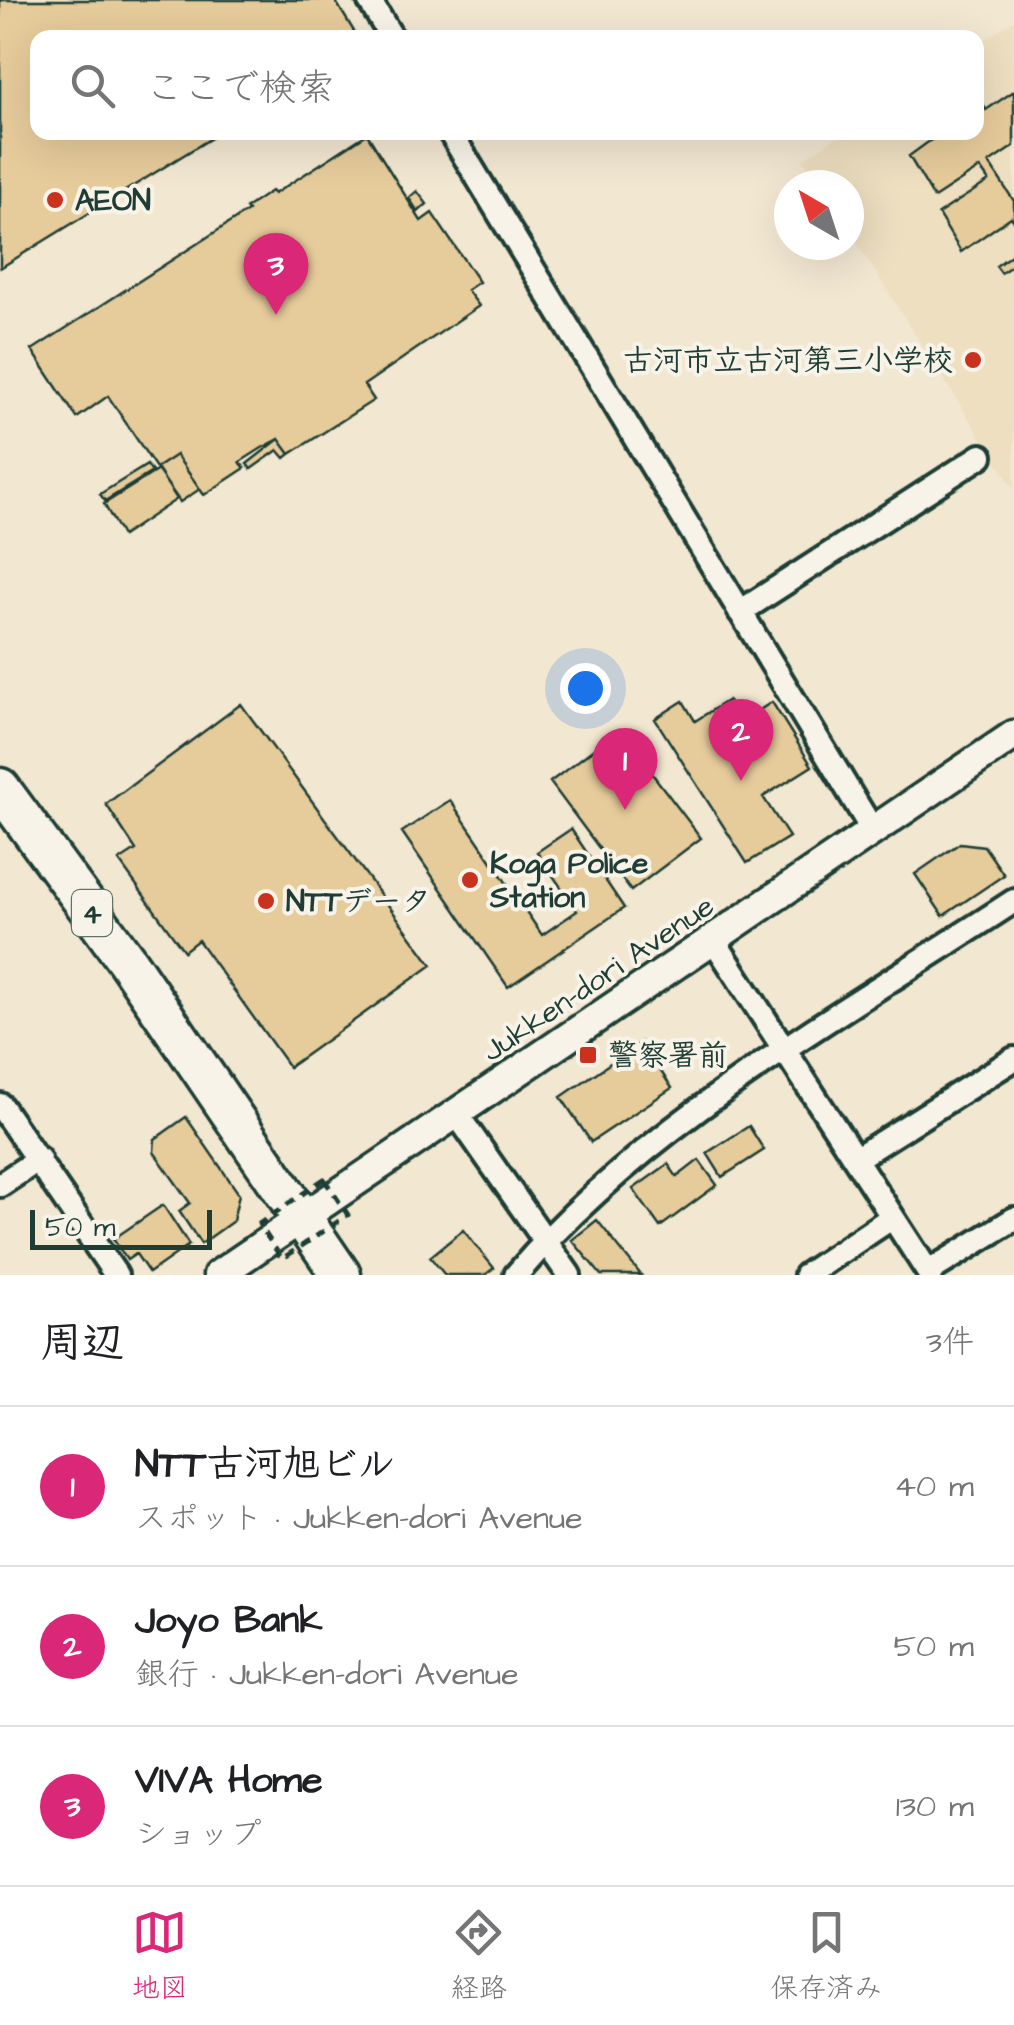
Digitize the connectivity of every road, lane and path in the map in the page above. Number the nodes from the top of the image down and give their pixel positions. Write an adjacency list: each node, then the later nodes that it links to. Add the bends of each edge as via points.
1 (370, 0): 2 (street)
2 (387, 30)
3 (455, 140): 5 (street)
4 (982, 456): 5 (street)
5 (740, 612): 8 (street)
6 (1014, 735): 8 (street, Jukken-dori Avenue)
7 (0, 788): 18 (highway, 4)
8 (873, 831): 10 (street, Jukken-dori Avenue)
9 (1014, 901): 11 (street)
10 (713, 939): 11 (street); 14 (street, Jukken-dori Avenue)
11 (786, 1052): 16 (street); 21 (street, via 603,1184)
12 (1014, 1059): 16 (street)
13 (0, 1105): 15 (street)
14 (456, 1113): 18 (street, Jukken-dori Avenue); 21 (street)
15 (39, 1159): 17 (street); 24 (street)
16 (855, 1159): 19 (street)
17 (0, 1185)
18 (301, 1218): 25 (street, Jukken-dori Avenue); 26 (highway, 4)
19 (891, 1218): 23 (street); 29 (street)
20 (1014, 1219): 23 (street)
21 (545, 1240): 27 (street); 28 (street)
22 (282, 1259): 22 (path, bridge, via 348,1215 324,1179 259,1224)
23 (929, 1274)
24 (116, 1275)
25 (218, 1275)
26 (341, 1275)
27 (516, 1275)
28 (569, 1275)
29 (806, 1275)

